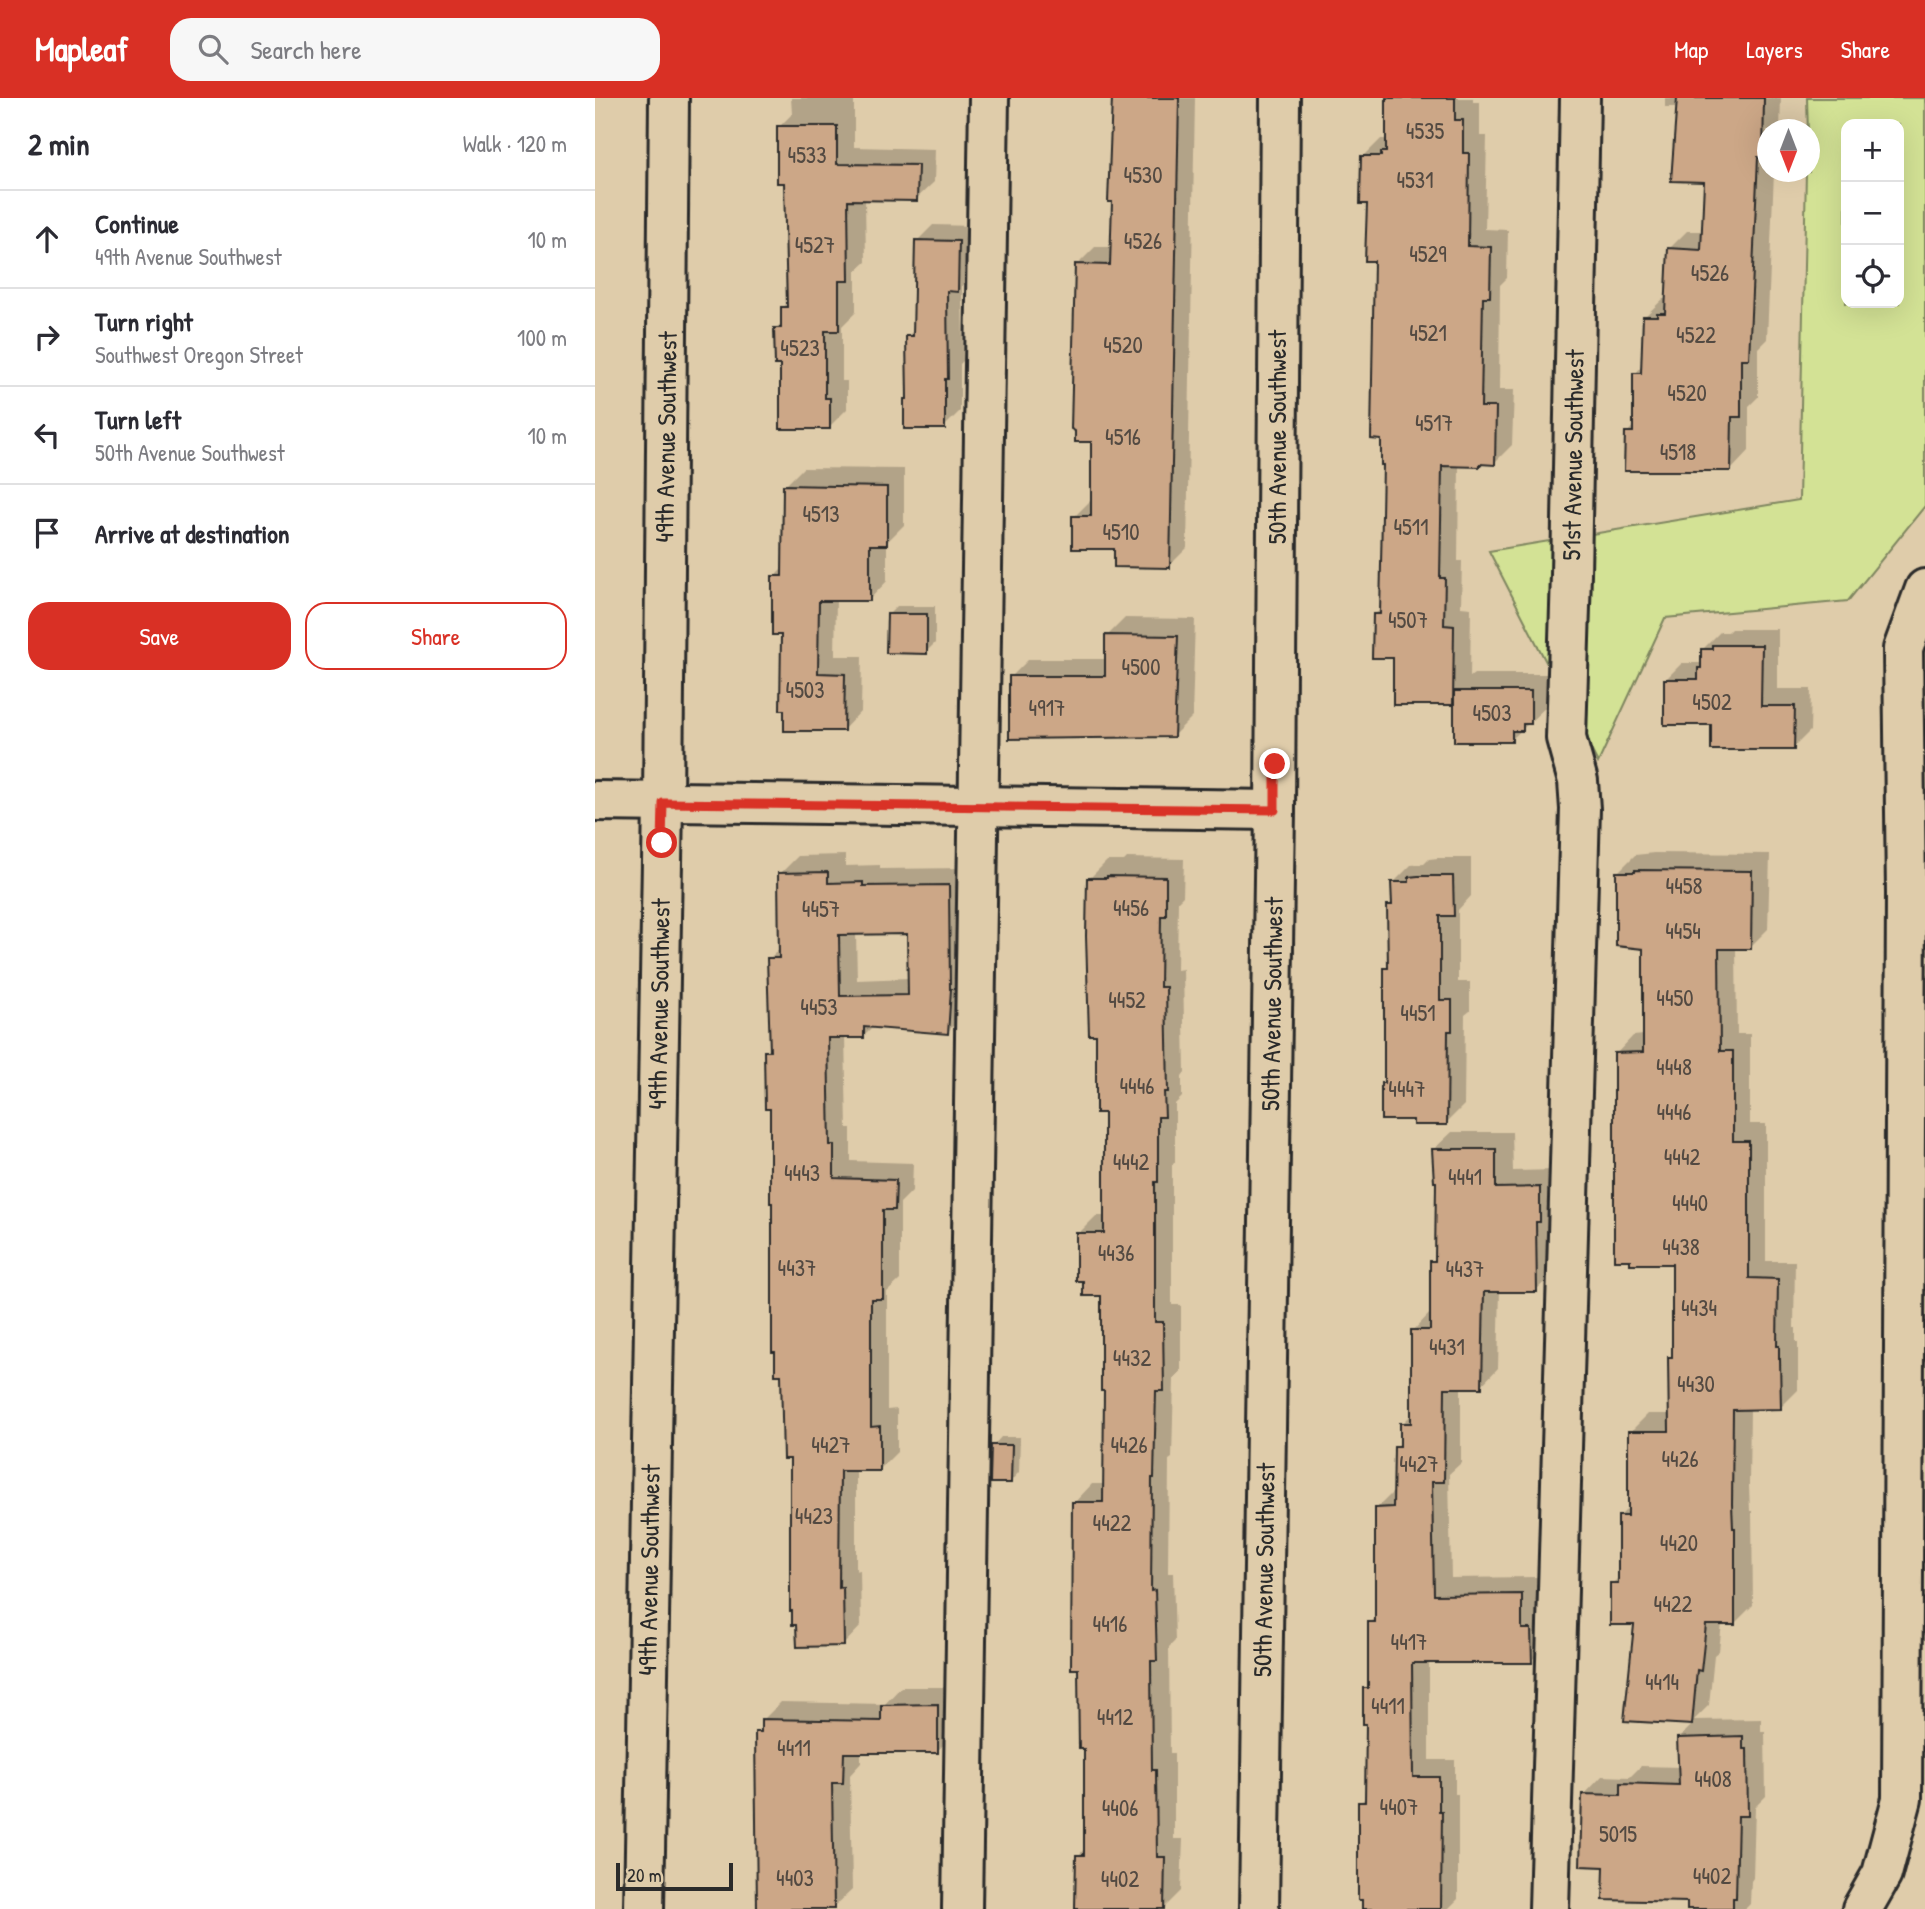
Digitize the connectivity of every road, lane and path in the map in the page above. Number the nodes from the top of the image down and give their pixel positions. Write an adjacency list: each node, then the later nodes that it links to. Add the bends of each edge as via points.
1 (669, 98): 7 (street, 49th Avenue Southwest)
2 (989, 98): 8 (street)
3 (1280, 98): 9 (street, 50th Avenue Southwest)
4 (1580, 98): 15 (street, 51st Avenue Southwest, via 1566,738 1580,809)
5 (1925, 589): 11 (street, via 1903,649)
6 (595, 802): 7 (street)
7 (663, 803): 8 (street); 12 (street, 49th Avenue Southwest)
8 (978, 807): 9 (street); 13 (street)
9 (1275, 810): 14 (street, 50th Avenue Southwest)
10 (1925, 852): 11 (street)
11 (1906, 893): 16 (street, via 1902,1799 1882,1874)
12 (644, 1909)
13 (962, 1909)
14 (1259, 1909)
15 (1549, 1909)
16 (1862, 1909)

